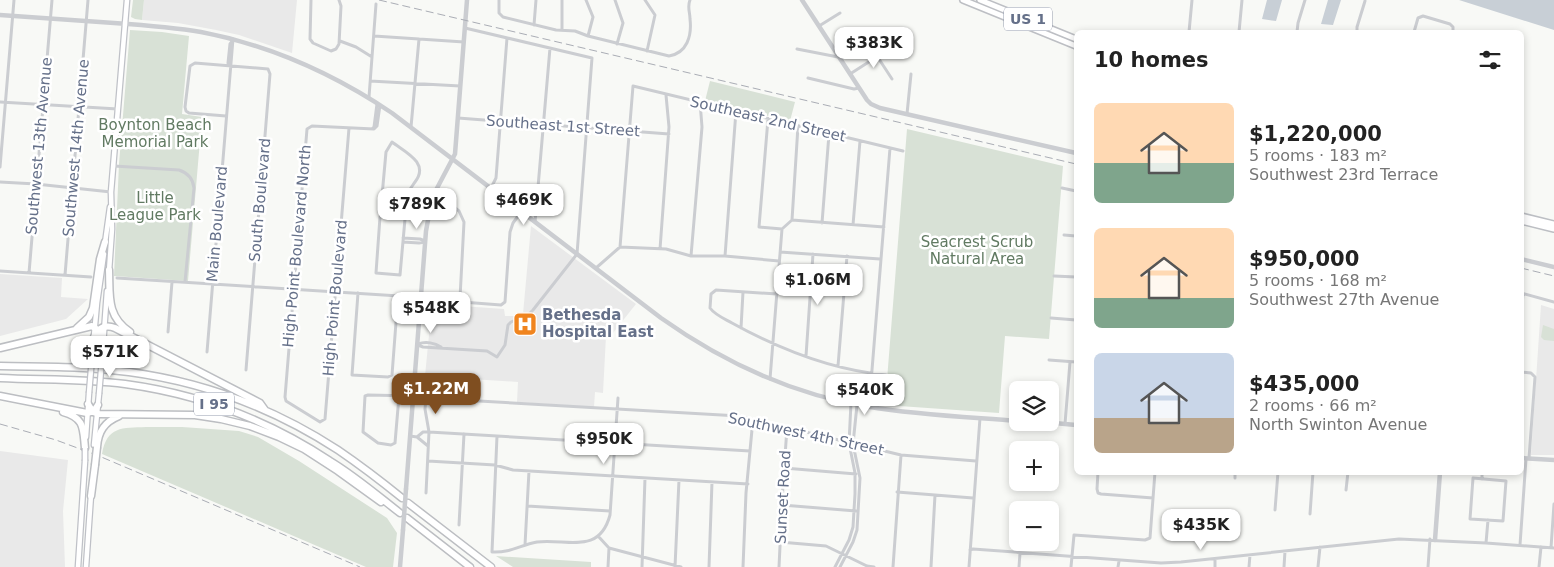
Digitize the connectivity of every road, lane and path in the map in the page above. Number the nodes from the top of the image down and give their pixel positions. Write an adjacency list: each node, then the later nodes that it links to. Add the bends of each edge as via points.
1 (14, 0): 25 (street)
2 (52, 0): 26 (street, Southwest 13th Avenue)
3 (88, 0): 27 (street, Southwest 14th Avenue)
4 (128, 0): 28 (main road)
5 (311, 0): 48 (street, via 311,41 333,51)
6 (339, 0): 48 (street)
7 (467, 0): 31 (street)
8 (499, 0): 29 (street, via 501,16)
9 (536, 0): 29 (street)
10 (562, 0): 33 (street)
11 (586, 0): 42 (street, via 593,17)
12 (615, 0): 50 (street, via 623,23)
13 (646, 0): 56 (street, via 655,15)
14 (690, 0): 56 (street, via 689,39 684,48 668,56)
15 (802, 0): 30 (street)
16 (963, 0): 21 (main road, US 1)
17 (1192, 0): 34 (street)
18 (1242, 0): 35 (street)
19 (1305, 0): 36 (street)
20 (1365, 1): 37 (street)
21 (975, 2): 40 (main road, US 1); 45 (main road, US 1)
22 (376, 4): 41 (street)
23 (840, 13): 30 (street)
24 (0, 15): 25 (street)
25 (13, 16): 26 (street); 72 (street)
26 (50, 19): 27 (street); 74 (street, Southwest 13th Avenue)
27 (86, 21): 28 (street); 76 (street, Southwest 14th Avenue)
28 (126, 24): 47 (street, via 199,32); 77 (main road)
29 (534, 25): 33 (street)
30 (819, 26): 55 (street)
31 (465, 28): 43 (street); 49 (street)
32 (867, 29): 55 (street)
33 (562, 30): 42 (street)
34 (1189, 30)
35 (1239, 30)
36 (1297, 30)
37 (1358, 30)
38 (1415, 30): 39 (street, via 1418,18 1423,16 1450,24)
39 (1453, 30)
40 (1046, 34): 46 (main road, via 1054,32); 51 (main road, US 1)
41 (374, 36): 44 (street); 57 (street)
42 (588, 36): 50 (street)
43 (507, 38): 52 (street); 83 (street)
44 (420, 39): 49 (street); 66 (street)
45 (1074, 39)
46 (1074, 39)
47 (233, 40): 60 (street, Main Boulevard, via 230,44); 70 (street, via 293,59)
48 (340, 41): 57 (street)
49 (464, 42): 67 (street)
50 (617, 44): 56 (street)
51 (1074, 45)
52 (550, 48): 84 (street); 87 (street, via 592,58)
53 (797, 49): 59 (street)
54 (889, 49): 58 (street)
55 (835, 50): 59 (street)
56 (647, 51)
57 (372, 56): 65 (street)
58 (877, 56): 61 (street); 64 (street)
59 (840, 58): 61 (street)
60 (230, 66): 80 (street, Main Boulevard); 80 (street, via 191,64 185,108 189,114); 149 (street, South Boulevard, via 266,68 270,74)
61 (850, 74): 68 (street)
62 (911, 74): 79 (street)
63 (808, 78): 68 (street)
64 (892, 79)
65 (370, 80): 66 (street); 70 (street)
66 (416, 84): 67 (street); 86 (street)
67 (460, 86): 81 (street)
68 (859, 88): 79 (street, via 873,105)
69 (666, 94): 73 (street, Southeast 2nd Street); 89 (street, Southeast 2nd Street, via 633,86); 91 (street)
70 (369, 97): 75 (street)
71 (0, 102): 72 (street)
72 (6, 102): 74 (street); 97 (street)
73 (700, 102): 78 (street, Southeast 2nd Street); 130 (street, via 702,127)
74 (43, 104): 76 (street); 100 (street, Southwest 13th Avenue)
75 (378, 104): 86 (street); 88 (street, High Point Boulevard North, via 372,129)
76 (79, 107): 77 (street); 101 (street, Southwest 14th Avenue)
77 (118, 109): 98 (main road)
78 (736, 111): 82 (street, Southeast 2nd Street); 131 (street)
79 (907, 114): 95 (street)
80 (226, 116): 148 (street, Main Boulevard)
81 (458, 118): 83 (street, Southeast 1st Street); 96 (street)
82 (768, 119): 85 (street, Southeast 2nd Street); 118 (street, via 759,227)
83 (501, 121): 84 (street, Southeast 1st Street); 102 (street, via 496,178)
84 (544, 124): 87 (street, Southeast 1st Street); 113 (street)
85 (798, 126): 90 (street, Southeast 2nd Street); 112 (street)
86 (412, 127): 96 (street)
87 (587, 127): 89 (street, Southeast 1st Street); 128 (street)
88 (349, 128): 150 (street, High Point Boulevard North, via 312,126 307,129); 151 (street, High Point Boulevard)
89 (629, 131): 91 (street, Southeast 1st Street); 125 (street)
90 (829, 133): 92 (street, Southeast 2nd Street); 114 (street)
91 (669, 134): 126 (street)
92 (860, 141): 93 (street, Southeast 2nd Street); 116 (street)
93 (890, 148): 94 (street, Southeast 2nd Street); 117 (street)
94 (903, 150)
95 (1074, 153)
96 (453, 159): 102 (street); 106 (street)
97 (0, 166)
98 (114, 166): 105 (main road); 147 (street, via 179,170 193,181)
99 (0, 182): 100 (street)
100 (36, 184): 101 (street); 140 (street, Southwest 13th Avenue)
101 (72, 188): 105 (street); 141 (street, Southwest 14th Avenue)
102 (491, 188): 109 (street)
103 (1062, 188): 104 (street)
104 (1074, 191)
105 (112, 192): 107 (main road)
106 (435, 192): 109 (street, via 455,207 463,218 462,302 501,305 505,302 510,232); 124 (street)
107 (111, 200): 123 (main road); 138 (main road)
108 (388, 203): 108 (street, via 394,196 406,193 420,171 416,160 392,142 386,152 382,196); 122 (street, via 404,217); 122 (street, via 380,217 376,273 400,275)
109 (522, 211): 113 (street)
110 (1524, 219): 115 (main road)
111 (1524, 219): 119 (main road)
112 (792, 220): 114 (street); 118 (street)
113 (535, 223): 128 (street)
114 (822, 223): 116 (street)
115 (1554, 224)
116 (853, 225): 117 (street)
117 (884, 228): 133 (street)
118 (782, 229): 127 (street)
119 (1554, 229)
120 (1064, 235): 121 (street)
121 (1074, 236)
122 (403, 240): 124 (street)
123 (105, 242): 161 (main road); 163 (highway, via 93,310)
124 (426, 242): 168 (street)
125 (620, 247): 126 (street); 137 (street)
126 (660, 249): 130 (street)
127 (780, 252): 129 (street); 135 (street)
128 (577, 254): 137 (street); 168 (street, via 534,310 511,322 498,357 488,351)
129 (813, 254): 132 (street); 172 (street)
130 (691, 256): 131 (street)
131 (724, 256): 135 (street)
132 (847, 256): 133 (street); 177 (street)
133 (880, 259): 180 (street)
134 (1524, 260): 136 (street)
135 (779, 261): 154 (street)
136 (1554, 267)
137 (596, 268): 183 (street, via 695,341)
138 (110, 270): 161 (main road); 166 (highway, via 109,300 114,315 122,327)
139 (0, 271): 140 (street)
140 (29, 273): 141 (street)
141 (65, 275): 143 (street)
142 (1054, 276): 144 (street)
143 (91, 277)
144 (1074, 277)
145 (117, 278): 146 (street)
146 (172, 282): 147 (street); 164 (street)
147 (185, 282): 148 (street)
148 (212, 284): 149 (street); 171 (street, Main Boulevard)
149 (252, 286): 150 (street); 178 (street, South Boulevard)
150 (294, 288): 151 (street); 188 (street, High Point Boulevard North)
151 (335, 292): 153 (street); 188 (street, High Point Boulevard, via 325,419 318,422)
152 (743, 292): 154 (street); 162 (street); 162 (street, via 714,291 710,306 712,312)
153 (358, 293): 156 (street); 156 (street, via 352,375 392,375)
154 (777, 294): 167 (street)
155 (1524, 294): 158 (street)
156 (398, 296): 157 (street)
157 (415, 297)
158 (1554, 302)
159 (1051, 318): 160 (street)
160 (1074, 320)
161 (99, 328): 163 (highway, via 88,326); 165 (highway); 166 (highway, via 112,327); 169 (highway)
162 (741, 328): 167 (street)
163 (74, 330): 170 (highway)
164 (168, 332)
165 (94, 337): 190 (main road, bridge)
166 (143, 342): 195 (highway, via 260,403)
167 (773, 343): 172 (street); 183 (street)
168 (418, 344): 186 (street)
169 (103, 346): 191 (main road, bridge)
170 (0, 348)
171 (207, 352)
172 (806, 356): 177 (street)
173 (1049, 360): 174 (street)
174 (1070, 362): 175 (street); 202 (street)
175 (1074, 362)
176 (0, 366): 195 (highway, I 95, via 83,368 139,374 204,388)
177 (838, 366): 180 (street)
178 (246, 370)
179 (1524, 372): 217 (street, via 1531,373 1535,378)
180 (871, 373): 181 (street); 193 (street)
181 (886, 374)
182 (0, 378): 197 (highway, I 95, via 124,384 174,393 218,406 261,422 306,446 340,467 400,513 312,455 266,431 202,416)
183 (770, 379): 192 (street)
184 (0, 396): 189 (highway)
185 (399, 396): 185 (street, via 368,395 365,398 363,432 380,444 395,443); 186 (street)
186 (414, 396): 207 (street)
187 (618, 398): 194 (street)
188 (285, 399)
189 (34, 402): 196 (highway); 212 (highway, via 77,418 83,427)
190 (88, 404): 196 (highway)
191 (98, 404): 196 (highway)
192 (854, 404): 193 (street); 211 (street)
193 (868, 407): 198 (street)
194 (618, 409): 199 (street, Southwest 4th Street); 205 (street, Southwest 4th Street, via 426,398); 210 (street)
195 (266, 411): 244 (highway, I 95, via 332,447)
196 (92, 413): 197 (highway); 212 (main road); 213 (main road)
197 (122, 415): 213 (highway, via 104,426)
198 (980, 418): 200 (street); 220 (street)
199 (753, 419): 204 (street, Southwest 4th Street); 215 (street)
200 (1009, 420)
201 (1059, 423): 202 (street)
202 (1065, 424): 203 (street)
203 (1074, 425)
204 (787, 428): 211 (street, Southwest 4th Street); 223 (street, Sunset Road)
205 (429, 432): 206 (street); 209 (street); 214 (street)
206 (464, 434): 208 (street); 221 (street)
207 (410, 436): 209 (street); 281 (street, bridge)
208 (497, 436): 210 (street); 222 (street)
209 (417, 437): 214 (street)
210 (615, 443): 215 (street); 233 (street)
211 (851, 443): 216 (street, Southwest 4th Street); 225 (street)
212 (85, 444): 279 (main road, bridge)
213 (95, 447): 243 (highway, bridge)
214 (428, 447): 219 (street)
215 (750, 451): 238 (street)
216 (900, 455): 220 (street, Southwest 4th Street); 240 (street)
217 (1526, 459): 218 (street); 263 (street)
218 (1554, 460)
219 (428, 461): 221 (street); 241 (street)
220 (976, 461): 245 (street)
221 (462, 463): 222 (street); 257 (street)
222 (495, 465): 224 (street); 262 (street, via 492,552 506,552)
223 (784, 468): 225 (street); 249 (street, Sunset Road)
224 (529, 471): 233 (street); 250 (street)
225 (857, 474): 253 (street)
226 (1098, 475): 246 (street, via 1098,493)
227 (1155, 475): 246 (street)
228 (1278, 475): 251 (street)
229 (1313, 475): 254 (street)
230 (1348, 475): 239 (street)
231 (1440, 475): 259 (street)
232 (1482, 475): 235 (street)
233 (612, 476): 234 (street); 252 (street)
234 (645, 478): 236 (street); 273 (street)
235 (1482, 479): 256 (street, via 1473,478 1470,518); 256 (street, via 1506,480 1503,521)
236 (679, 480): 237 (street); 278 (street)
237 (712, 482): 238 (street); 287 (street)
238 (748, 484): 288 (street)
239 (1346, 490)
240 (898, 492): 242 (street); 294 (street)
241 (426, 493)
242 (934, 495): 245 (street); 295 (street)
243 (90, 496): 280 (main road)
244 (402, 498)
245 (973, 498): 268 (street)
246 (1153, 498): 274 (street, via 1148,540 1074,535)
247 (408, 503): 283 (highway)
248 (1554, 504): 267 (street)
249 (782, 505): 253 (street); 260 (street, Sunset Road)
250 (527, 506): 252 (street); 262 (street)
251 (1275, 510)
252 (610, 511): 258 (street, via 606,527)
253 (856, 511): 271 (street)
254 (1310, 514)
255 (407, 518): 282 (highway)
256 (1488, 520): 261 (street)
257 (459, 525)
258 (598, 536): 262 (street, via 578,544 542,542); 266 (street)
259 (1432, 540): 261 (street); 264 (street, via 1390,539); 304 (street)
260 (780, 542): 271 (street, via 826,546); 289 (street, Sunset Road)
261 (1486, 542): 263 (street)
262 (525, 545)
263 (1520, 545): 265 (street)
264 (1320, 547): 269 (street); 303 (street)
265 (1541, 547): 267 (street); 305 (street)
266 (609, 548): 273 (street); 284 (street)
267 (1552, 548)
268 (970, 550): 270 (street); 296 (street)
269 (1285, 551): 272 (street); 302 (street)
270 (1020, 553): 274 (street); 297 (street)
271 (844, 555): 290 (street); 291 (street); 292 (street)
272 (1250, 555): 275 (street); 301 (street)
273 (642, 557): 278 (street); 285 (street)
274 (1072, 557): 276 (street); 298 (street)
275 (1215, 559): 277 (street); 300 (street)
276 (1119, 560): 277 (street); 299 (street)
277 (1167, 565)
278 (675, 566): 286 (street)
279 (78, 567)
280 (86, 567)
281 (400, 567)
282 (470, 567)
283 (492, 567)
284 (608, 567)
285 (642, 567)
286 (681, 567)
287 (708, 567)
288 (743, 567)
289 (779, 567)
290 (835, 567)
291 (840, 567)
292 (867, 567): 293 (street)
293 (874, 567)
294 (894, 567)
295 (931, 567)
296 (969, 567)
297 (1019, 567)
298 (1071, 567)
299 (1118, 567)
300 (1214, 567)
301 (1249, 567)
302 (1284, 567)
303 (1318, 567)
304 (1428, 567)
305 (1539, 567)

